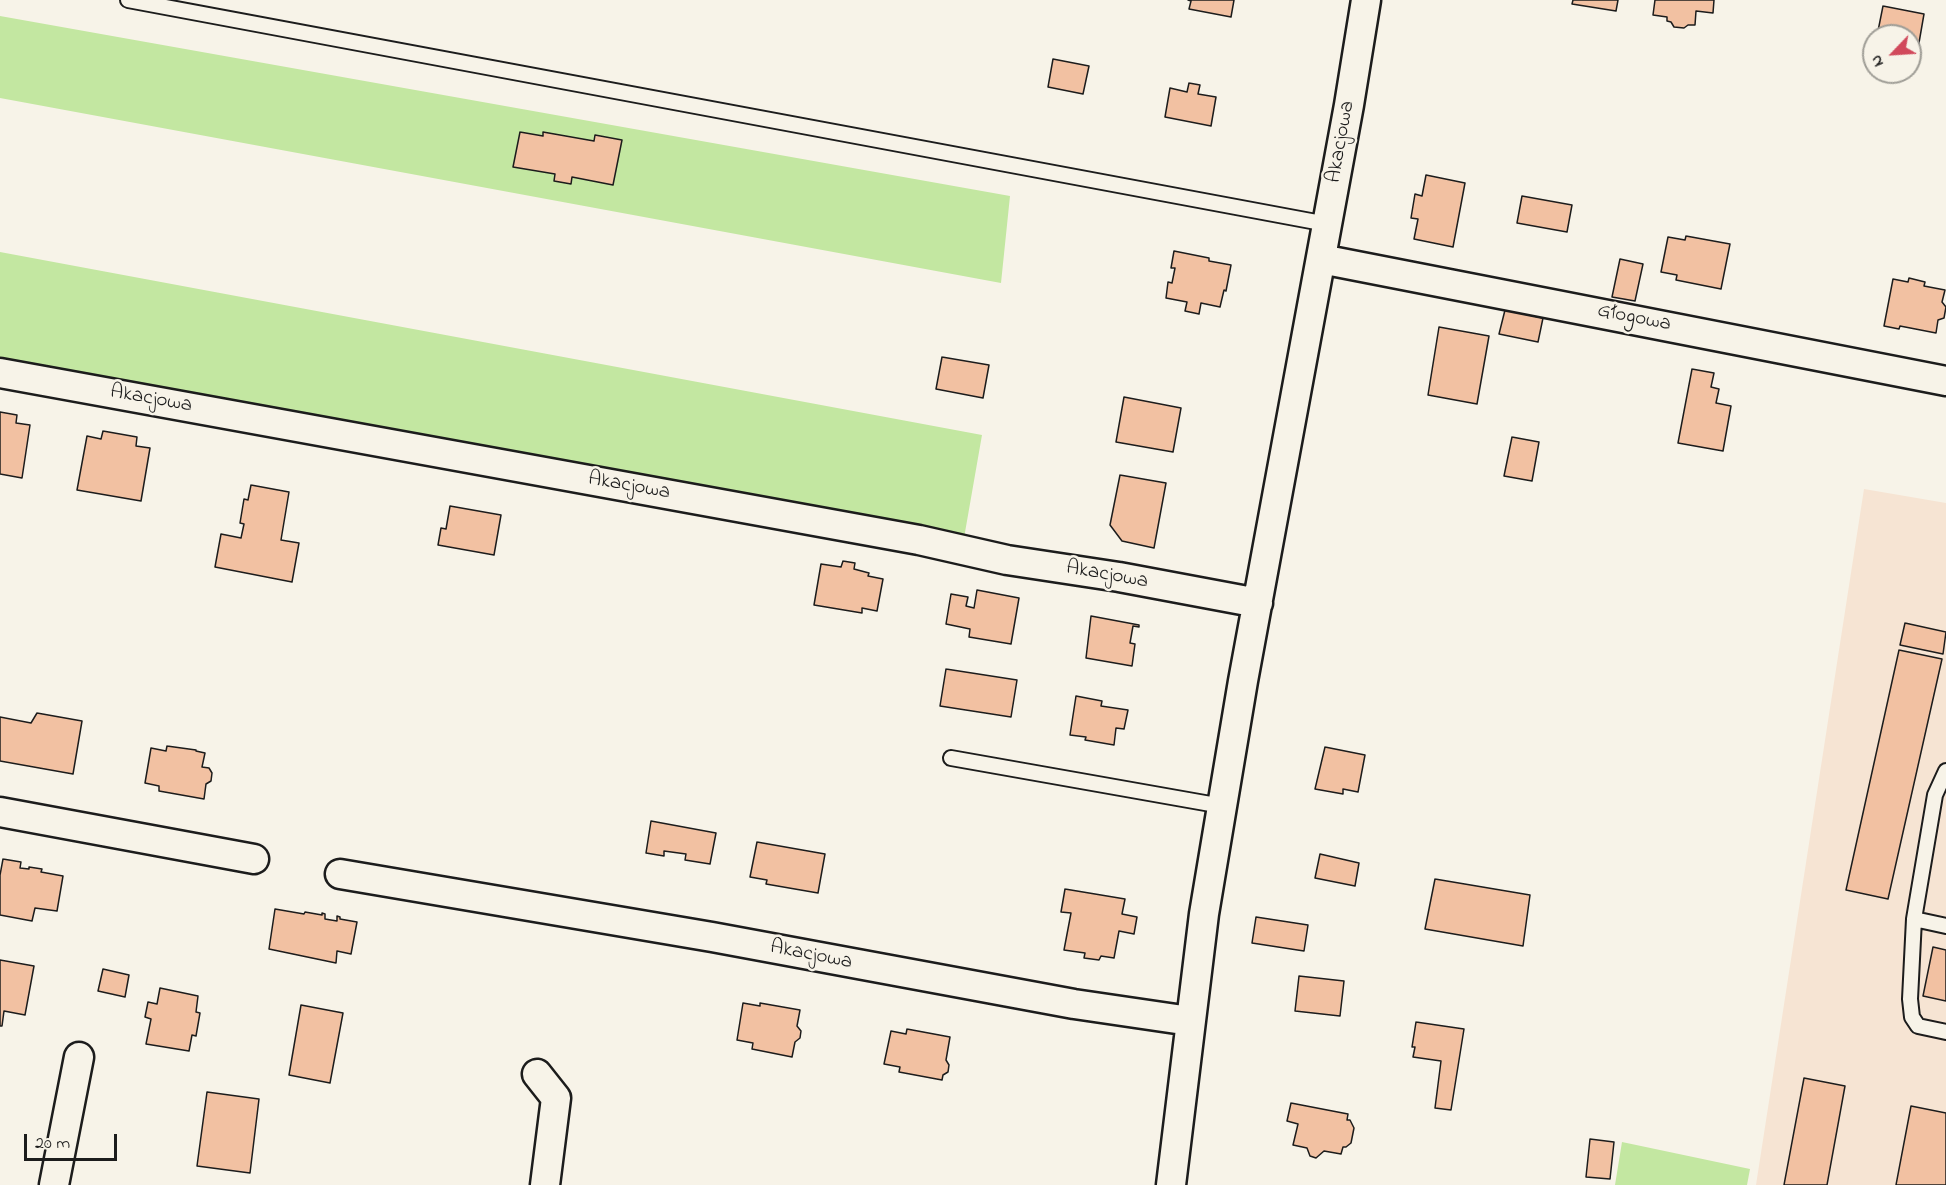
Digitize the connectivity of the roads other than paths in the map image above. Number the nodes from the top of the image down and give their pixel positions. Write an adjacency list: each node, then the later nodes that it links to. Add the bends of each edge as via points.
1 (128, 0): 3 (lane)
2 (1366, 0): 3 (street, Akacjowa)
3 (1327, 224): 4 (street, Akacjowa)
4 (1321, 259): 6 (street, Głogowa); 7 (street, Akacjowa)
5 (0, 373): 7 (street, Akacjowa)
6 (1946, 381)
7 (1258, 603): 10 (street, Akacjowa)
8 (951, 758): 10 (lane)
9 (1946, 771): 14 (lane, via 1935,795)
10 (1222, 806): 16 (street, Akacjowa)
11 (0, 812): 12 (street)
12 (254, 859)
13 (340, 874): 16 (street, Akacjowa, via 1074,1004)
14 (1914, 919): 15 (lane); 17 (lane, via 1912,1017 1918,1026)
15 (1946, 926)
16 (1190, 1021): 22 (street, Akacjowa)
17 (1946, 1032)
18 (79, 1057): 20 (street)
19 (537, 1074): 21 (street, via 556,1098)
20 (54, 1185)
21 (544, 1185)
22 (1171, 1185)

